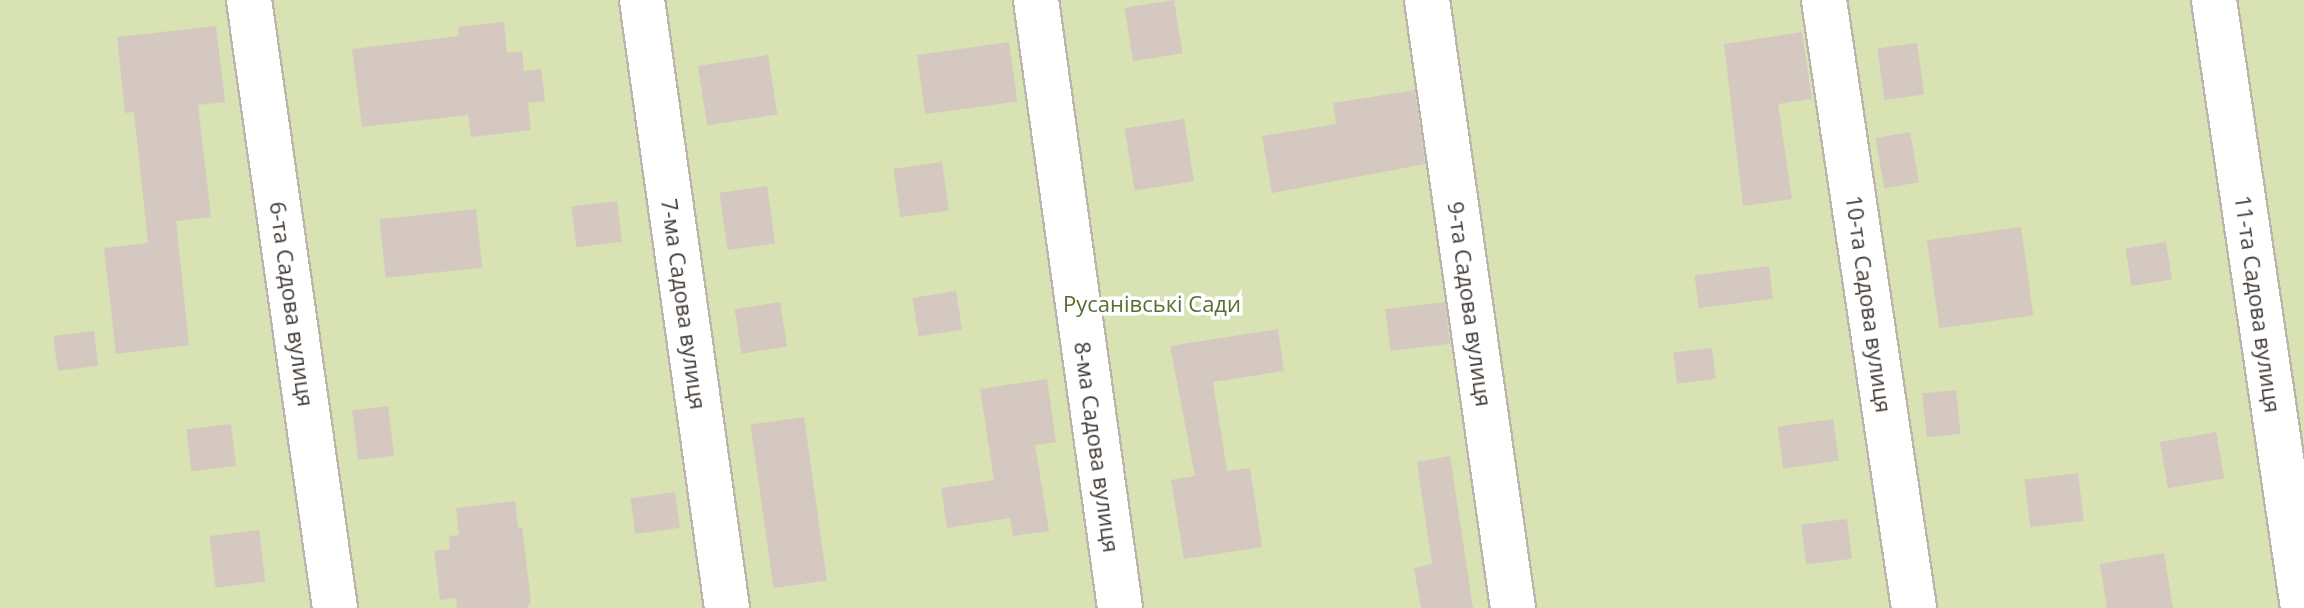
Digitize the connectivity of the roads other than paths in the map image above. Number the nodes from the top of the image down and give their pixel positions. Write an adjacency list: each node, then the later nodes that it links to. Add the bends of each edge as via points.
1 (249, 0): 7 (street, 6-та Садова вулиця)
2 (642, 0): 8 (street, 7-ма Садова вулиця)
3 (1036, 0): 9 (street, 8-ма Садова вулиця)
4 (1427, 0): 10 (street, 9-та Садова вулиця)
5 (1824, 0): 11 (street, 10-та Садова вулиця)
6 (2214, 0): 12 (street, 11-та Садова вулиця)
7 (335, 608)
8 (727, 608)
9 (1120, 608)
10 (1513, 608)
11 (1914, 608)
12 (2303, 608)

